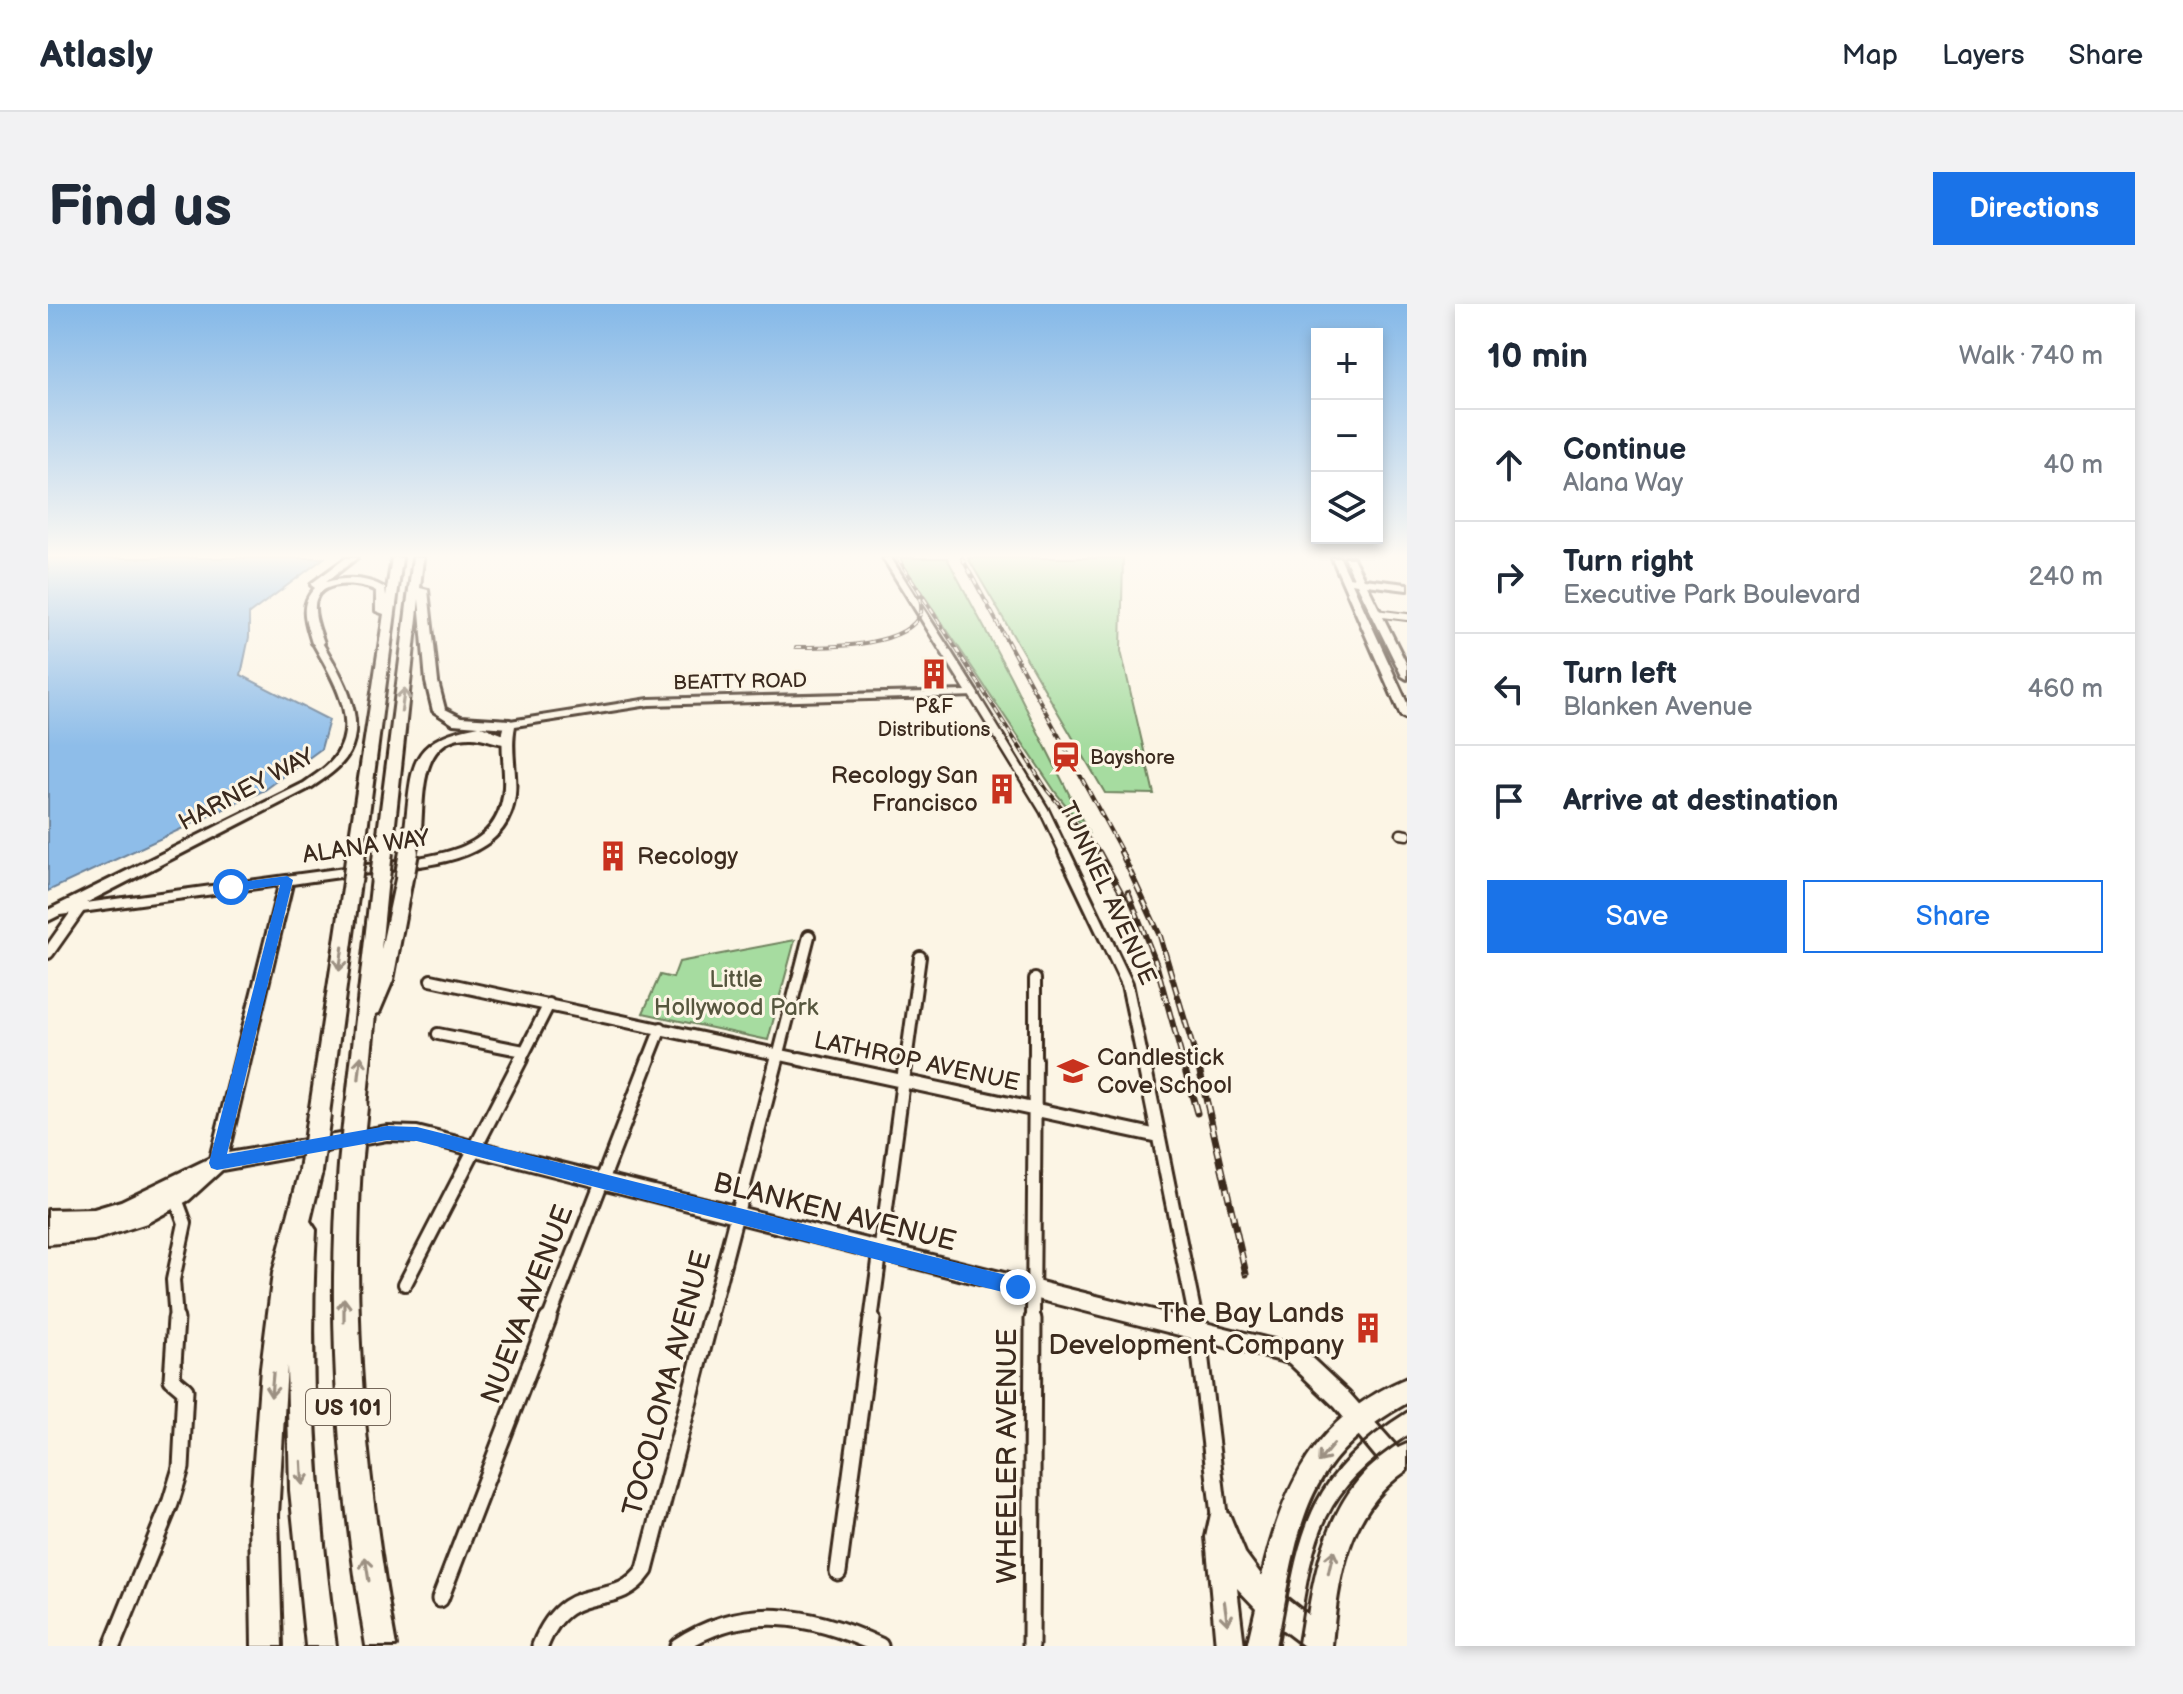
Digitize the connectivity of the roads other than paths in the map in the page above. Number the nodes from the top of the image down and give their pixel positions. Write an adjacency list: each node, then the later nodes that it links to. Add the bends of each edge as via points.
1 (306, 621): 10 (highway)
2 (314, 621): 10 (highway)
3 (380, 621): 13 (highway)
4 (388, 621): 13 (highway, US 101)
5 (411, 621): 31 (highway, US 101, one-way to 5, bridge)
6 (425, 621): 15 (highway, via 439,711 458,721)
7 (927, 621): 12 (street, TUNNEL AVENUE)
8 (1363, 621): 14 (main road)
9 (1379, 621): 11 (main road)
10 (318, 643): 18 (street, HARNEY WAY, via 350,705 349,733 340,759 308,785)
11 (1407, 676)
12 (973, 694): 15 (street, BEATTY ROAD, via 649,702); 37 (street, TUNNEL AVENUE, via 1044,810 1127,984)
13 (375, 715): 40 (highway, US 101, one-way to 40, bridge)
14 (1407, 716)
15 (510, 724): 16 (street, ALANA WAY); 17 (highway, via 459,733)
16 (507, 741): 17 (highway, via 471,733); 19 (street, ALANA WAY, via 509,808 499,827 477,845 427,861)
17 (435, 745): 31 (highway, bridge, via 419,764 413,830 384,980)
18 (133, 871): 20 (street, HARNEY WAY); 21 (street, via 120,892 127,899)
19 (287, 880): 21 (street, ALANA WAY); 39 (street)
20 (97, 889): 22 (street); 23 (street, HARNEY WAY)
21 (143, 900): 22 (street, ALANA WAY)
22 (79, 909): 23 (street, HARNEY WAY); 25 (street)
23 (53, 913)
24 (809, 936): 34 (street, TOCOLOMA AVENUE)
25 (48, 953)
26 (920, 957): 35 (street)
27 (1035, 979): 36 (street, WHEELER AVENUE)
28 (431, 980): 29 (street, LATHROP AVENUE)
29 (549, 1004): 30 (street, LATHROP AVENUE); 33 (street)
30 (661, 1028): 34 (street, LATHROP AVENUE); 41 (street, NUEVA AVENUE)
31 (364, 1029): 60 (highway, US 101, one-way to 31, bridge, via 347,1400 344,1279)
32 (438, 1034): 33 (street)
33 (524, 1051): 38 (street)
34 (779, 1053): 35 (street, LATHROP AVENUE); 43 (street, TOCOLOMA AVENUE)
35 (903, 1080): 36 (street, LATHROP AVENUE); 45 (street)
36 (1034, 1109): 37 (street, LATHROP AVENUE); 47 (street, WHEELER AVENUE)
37 (1158, 1136): 48 (street, TUNNEL AVENUE)
38 (474, 1148): 39 (street, BLANKEN AVENUE, via 417,1134 387,1133); 41 (street, BLANKEN AVENUE); 46 (street)
39 (217, 1163): 42 (street, via 201,1180)
40 (311, 1171): 58 (highway, one-way to 58, via 285,1273 274,1368 264,1515); 59 (highway, US 101, one-way to 59, via 302,1271 300,1423)
41 (602, 1181): 43 (street, BLANKEN AVENUE); 54 (street, NUEVA AVENUE)
42 (174, 1192): 44 (street, via 106,1229); 57 (street, via 185,1223 173,1280 177,1328 172,1379 185,1390 181,1468)
43 (737, 1215): 45 (street, BLANKEN AVENUE); 61 (street, TOCOLOMA AVENUE, via 642,1575 633,1585 565,1607)
44 (52, 1230)
45 (881, 1251): 47 (street, BLANKEN AVENUE); 53 (street)
46 (405, 1284)
47 (1033, 1291): 48 (street, BLANKEN AVENUE); 64 (street, WHEELER AVENUE)
48 (1199, 1333): 50 (street, BLANKEN AVENUE, via 1294,1355); 52 (street, TUNNEL AVENUE)
49 (1407, 1390): 50 (main road)
50 (1359, 1419): 51 (street, BLANKEN AVENUE); 55 (main road, one-way to 55, via 1302,1483)
51 (1401, 1459): 56 (main road, one-way to 51, via 1324,1592 1343,1524 1358,1499)
52 (1220, 1523): 55 (main road, via 1233,1561); 65 (main road, one-way to 65)
53 (838, 1572)
54 (440, 1599)
55 (1271, 1604): 56 (main road); 66 (main road)
56 (1318, 1642)
57 (112, 1646)
58 (267, 1646)
59 (321, 1646)
60 (381, 1646)
61 (540, 1646)
62 (678, 1646): 63 (street, via 714,1623 764,1617 831,1626)
63 (880, 1646)
64 (1031, 1646)
65 (1230, 1646)
66 (1261, 1646)

